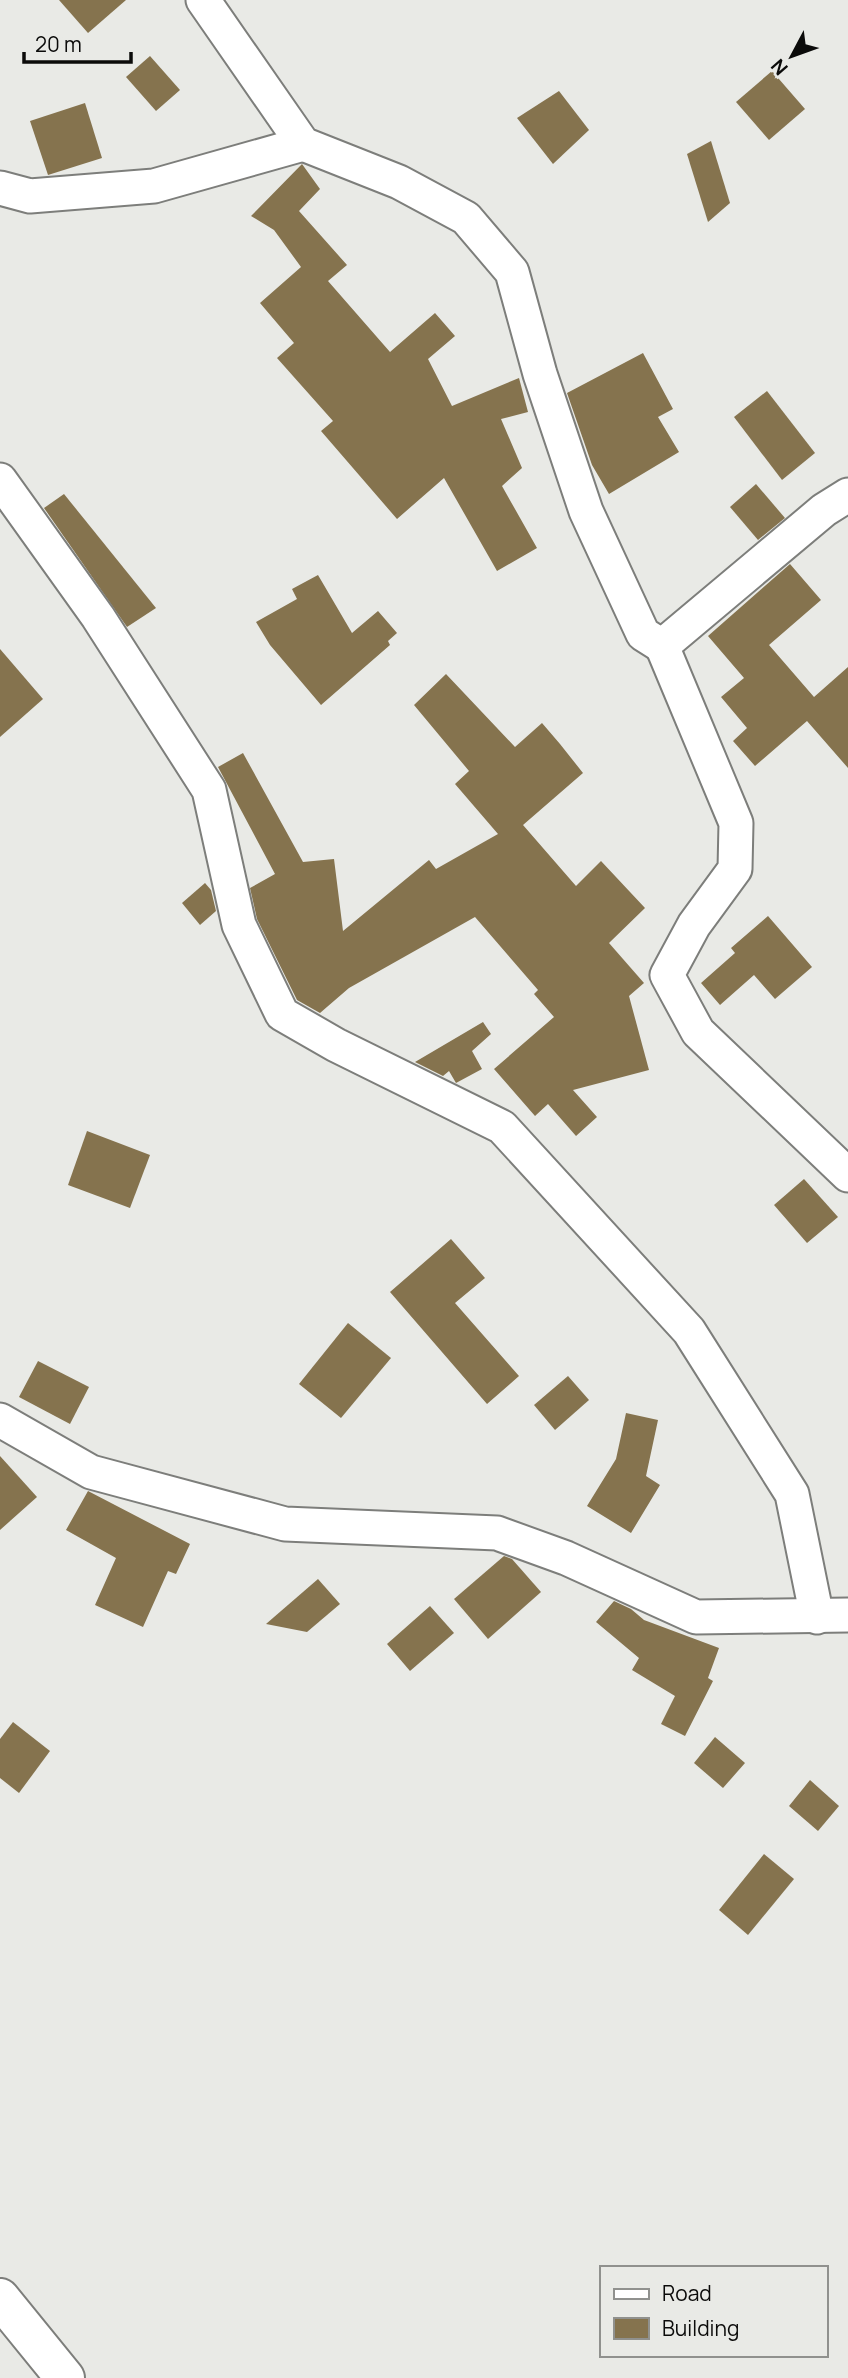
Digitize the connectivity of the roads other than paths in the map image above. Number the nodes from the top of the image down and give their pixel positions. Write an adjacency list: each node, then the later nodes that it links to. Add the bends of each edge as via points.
1 (203, 0): 2 (street)
2 (303, 144): 3 (street, via 154,186 30,196); 6 (street, via 399,183 466,218 512,272 586,511 643,634)
3 (0, 188)
4 (0, 480): 9 (street, via 99,618 209,790 239,925 282,1014 502,1126 690,1331 792,1494)
5 (848, 495): 6 (street)
6 (662, 646): 7 (street, via 736,823 735,869 694,925 667,975 698,1032)
7 (848, 1175)
8 (0, 1420): 9 (street, via 91,1472 285,1524 497,1532 696,1617)
9 (832, 1616)
10 (0, 2298): 11 (main road)
11 (65, 2378)

